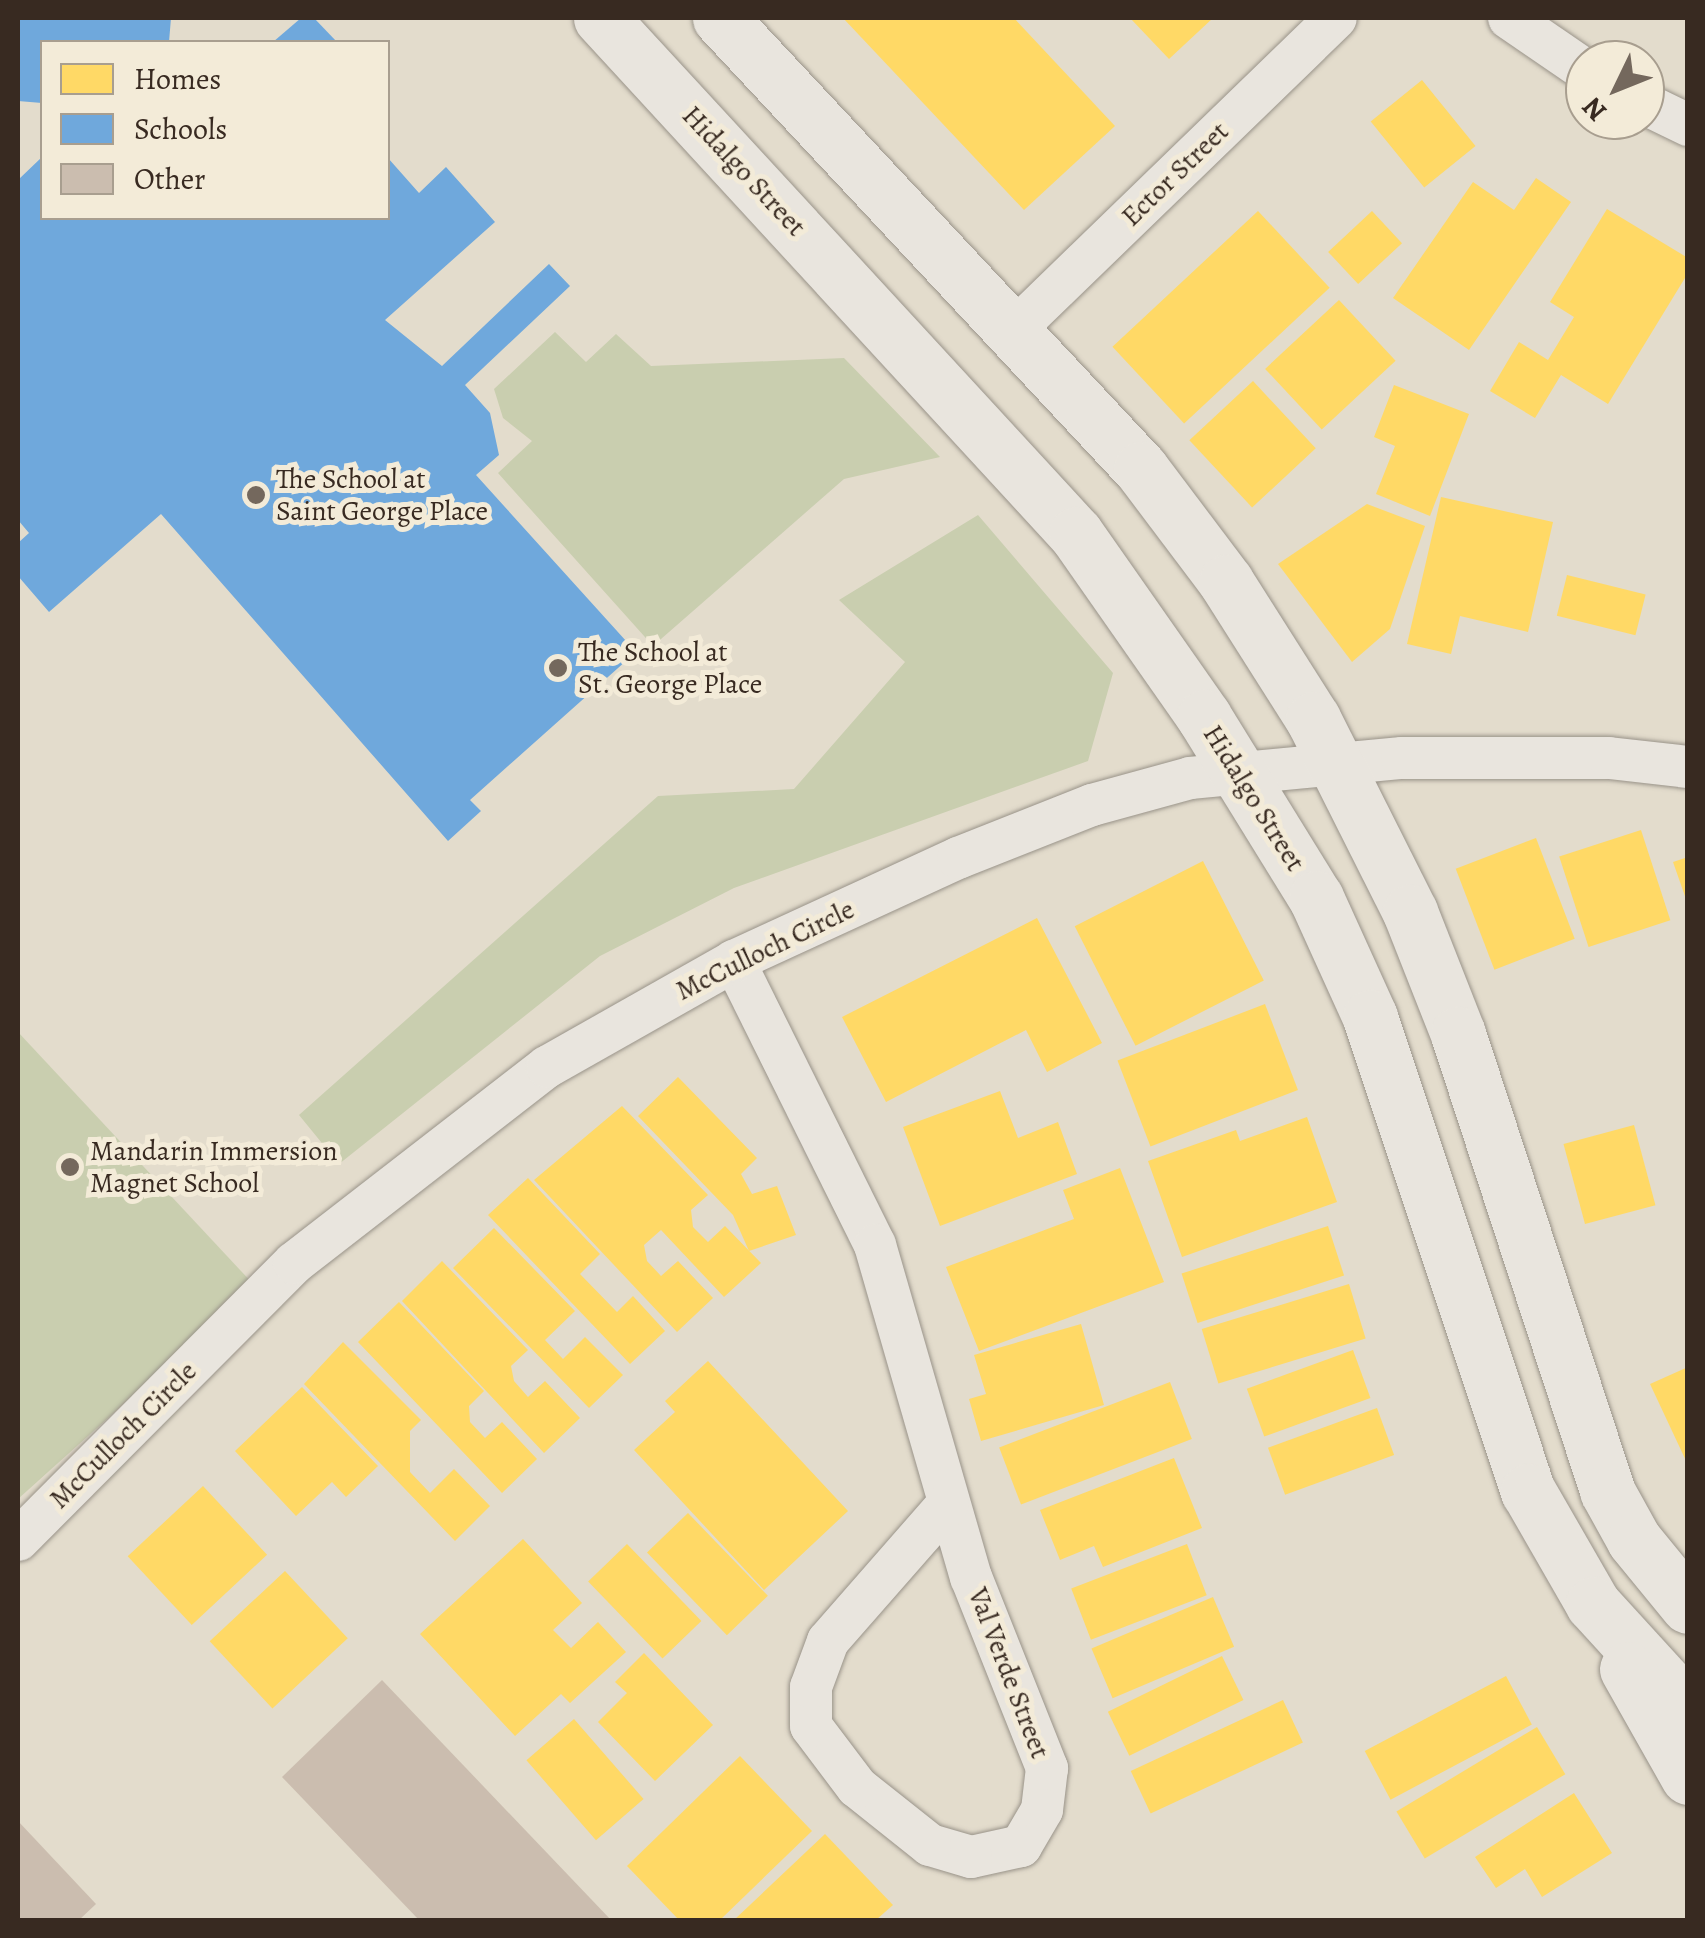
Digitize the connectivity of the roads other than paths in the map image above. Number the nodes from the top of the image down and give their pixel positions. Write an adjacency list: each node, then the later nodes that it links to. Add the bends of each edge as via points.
1 (601, 18): 11 (street, Hidalgo Street, via 1076,534 1188,692)
2 (720, 18): 8 (street)
3 (1336, 18): 8 (street, Ector Street)
4 (1509, 18): 5 (street)
5 (1565, 56)
6 (1665, 114): 7 (street)
7 (1688, 126)
8 (1014, 330): 9 (street, via 1141,469 1226,582)
9 (1335, 764): 10 (street, McCulloch Circle, via 1610,758); 11 (street, McCulloch Circle); 16 (street, via 1410,912 1458,1034 1607,1491 1634,1540)
10 (1688, 766)
11 (1236, 774): 12 (street, McCulloch Circle, via 1190,778 1092,805); 15 (street, Hidalgo Street, via 1316,898 1370,1017 1502,1426 1528,1491)
12 (734, 961): 13 (street, Val Verde Street, via 875,1245); 14 (street, McCulloch Circle, via 547,1067 294,1263)
13 (948, 1504): 13 (street, Val Verde Street, via 828,1641 811,1688 811,1726 857,1786 930,1845 971,1858 1022,1846 1042,1810 1047,1768)
14 (18, 1540)
15 (1593, 1604): 17 (street, Hidalgo Street); 18 (street)
16 (1688, 1606)
17 (1688, 1708)
18 (1688, 1777)

